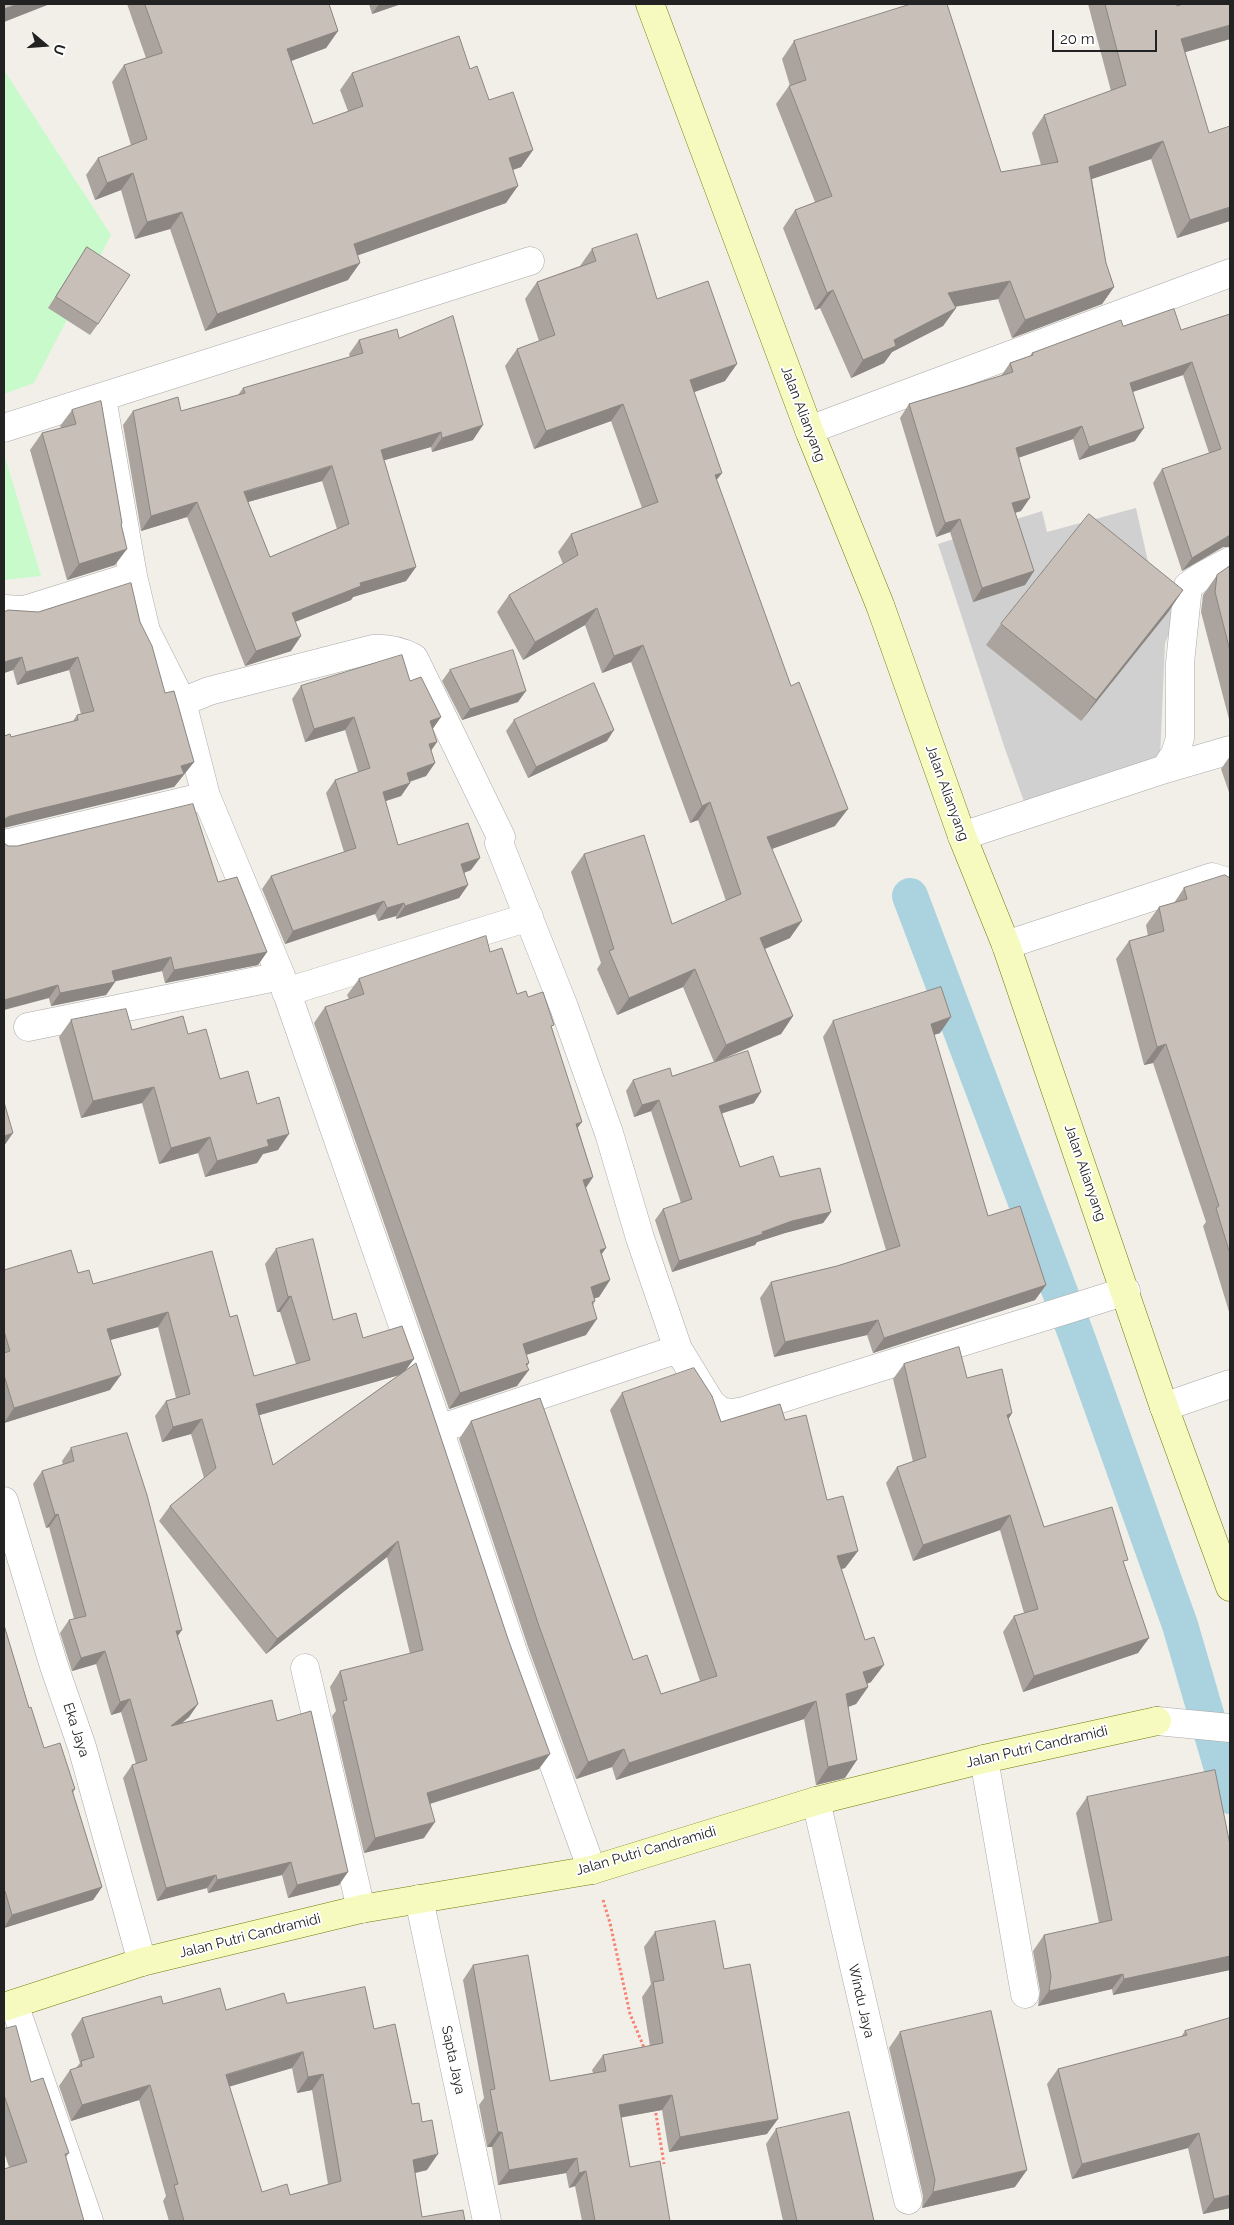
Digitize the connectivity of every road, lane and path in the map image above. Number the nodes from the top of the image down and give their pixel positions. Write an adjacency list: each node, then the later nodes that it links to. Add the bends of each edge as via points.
1 (650, 4): 6 (street, Jalan Alianyang)
2 (530, 261): 4 (street)
3 (1230, 273): 6 (street)
4 (102, 398): 5 (street); 8 (street)
5 (4, 428)
6 (809, 430): 14 (street, Jalan Alianyang, via 880,605)
7 (1230, 562): 12 (street, via 1188,586 1180,663 1180,738)
8 (133, 576): 9 (street, via 24,610); 10 (street, via 146,631)
9 (4, 609)
10 (182, 702): 13 (street); 17 (street, via 209,691 373,649 386,648 414,658 501,837 499,843)
11 (1230, 750): 12 (street)
12 (1166, 769): 14 (street)
13 (206, 796): 15 (street); 19 (street)
14 (962, 836): 18 (street, Jalan Alianyang)
15 (4, 844)
16 (1230, 887): 18 (street, via 1225,881 1212,877)
17 (529, 917): 19 (street); 22 (street, via 609,1133)
18 (1006, 945): 21 (street, Jalan Alianyang)
19 (284, 984): 20 (street); 25 (street)
20 (28, 1027)
21 (1114, 1295): 22 (street, via 731,1413 720,1411 711,1402); 24 (street, Jalan Alianyang)
22 (678, 1349): 25 (street)
23 (1230, 1384): 24 (street)
24 (1164, 1407): 27 (street, Jalan Alianyang)
25 (438, 1429): 32 (street, via 512,1649)
26 (4, 1501): 35 (street, Eka Jaya, via 82,1747)
27 (1230, 1587)
28 (305, 1668): 34 (street)
29 (1230, 1728): 30 (street, Jalan Putri Candramidi, via 1157,1721)
30 (984, 1759): 31 (street, Jalan Putri Candramidi); 36 (street)
31 (816, 1801): 32 (street, Jalan Putri Candramidi); 41 (street, Windu Jaya)
32 (592, 1870): 33 (street, Jalan Putri Candramidi); 38 (path, via 610,1923 630,2014)
33 (419, 1899): 34 (street, Jalan Putri Candramidi); 43 (street, Sapta Jaya)
34 (360, 1909): 35 (street, Jalan Putri Candramidi)
35 (142, 1962): 37 (street, Jalan Putri Candramidi)
36 (1025, 1994)
37 (9, 2005): 42 (street)
38 (647, 2054)
39 (654, 2100): 40 (path)
40 (664, 2164)
41 (908, 2200)
42 (89, 2221)
43 (486, 2221)

